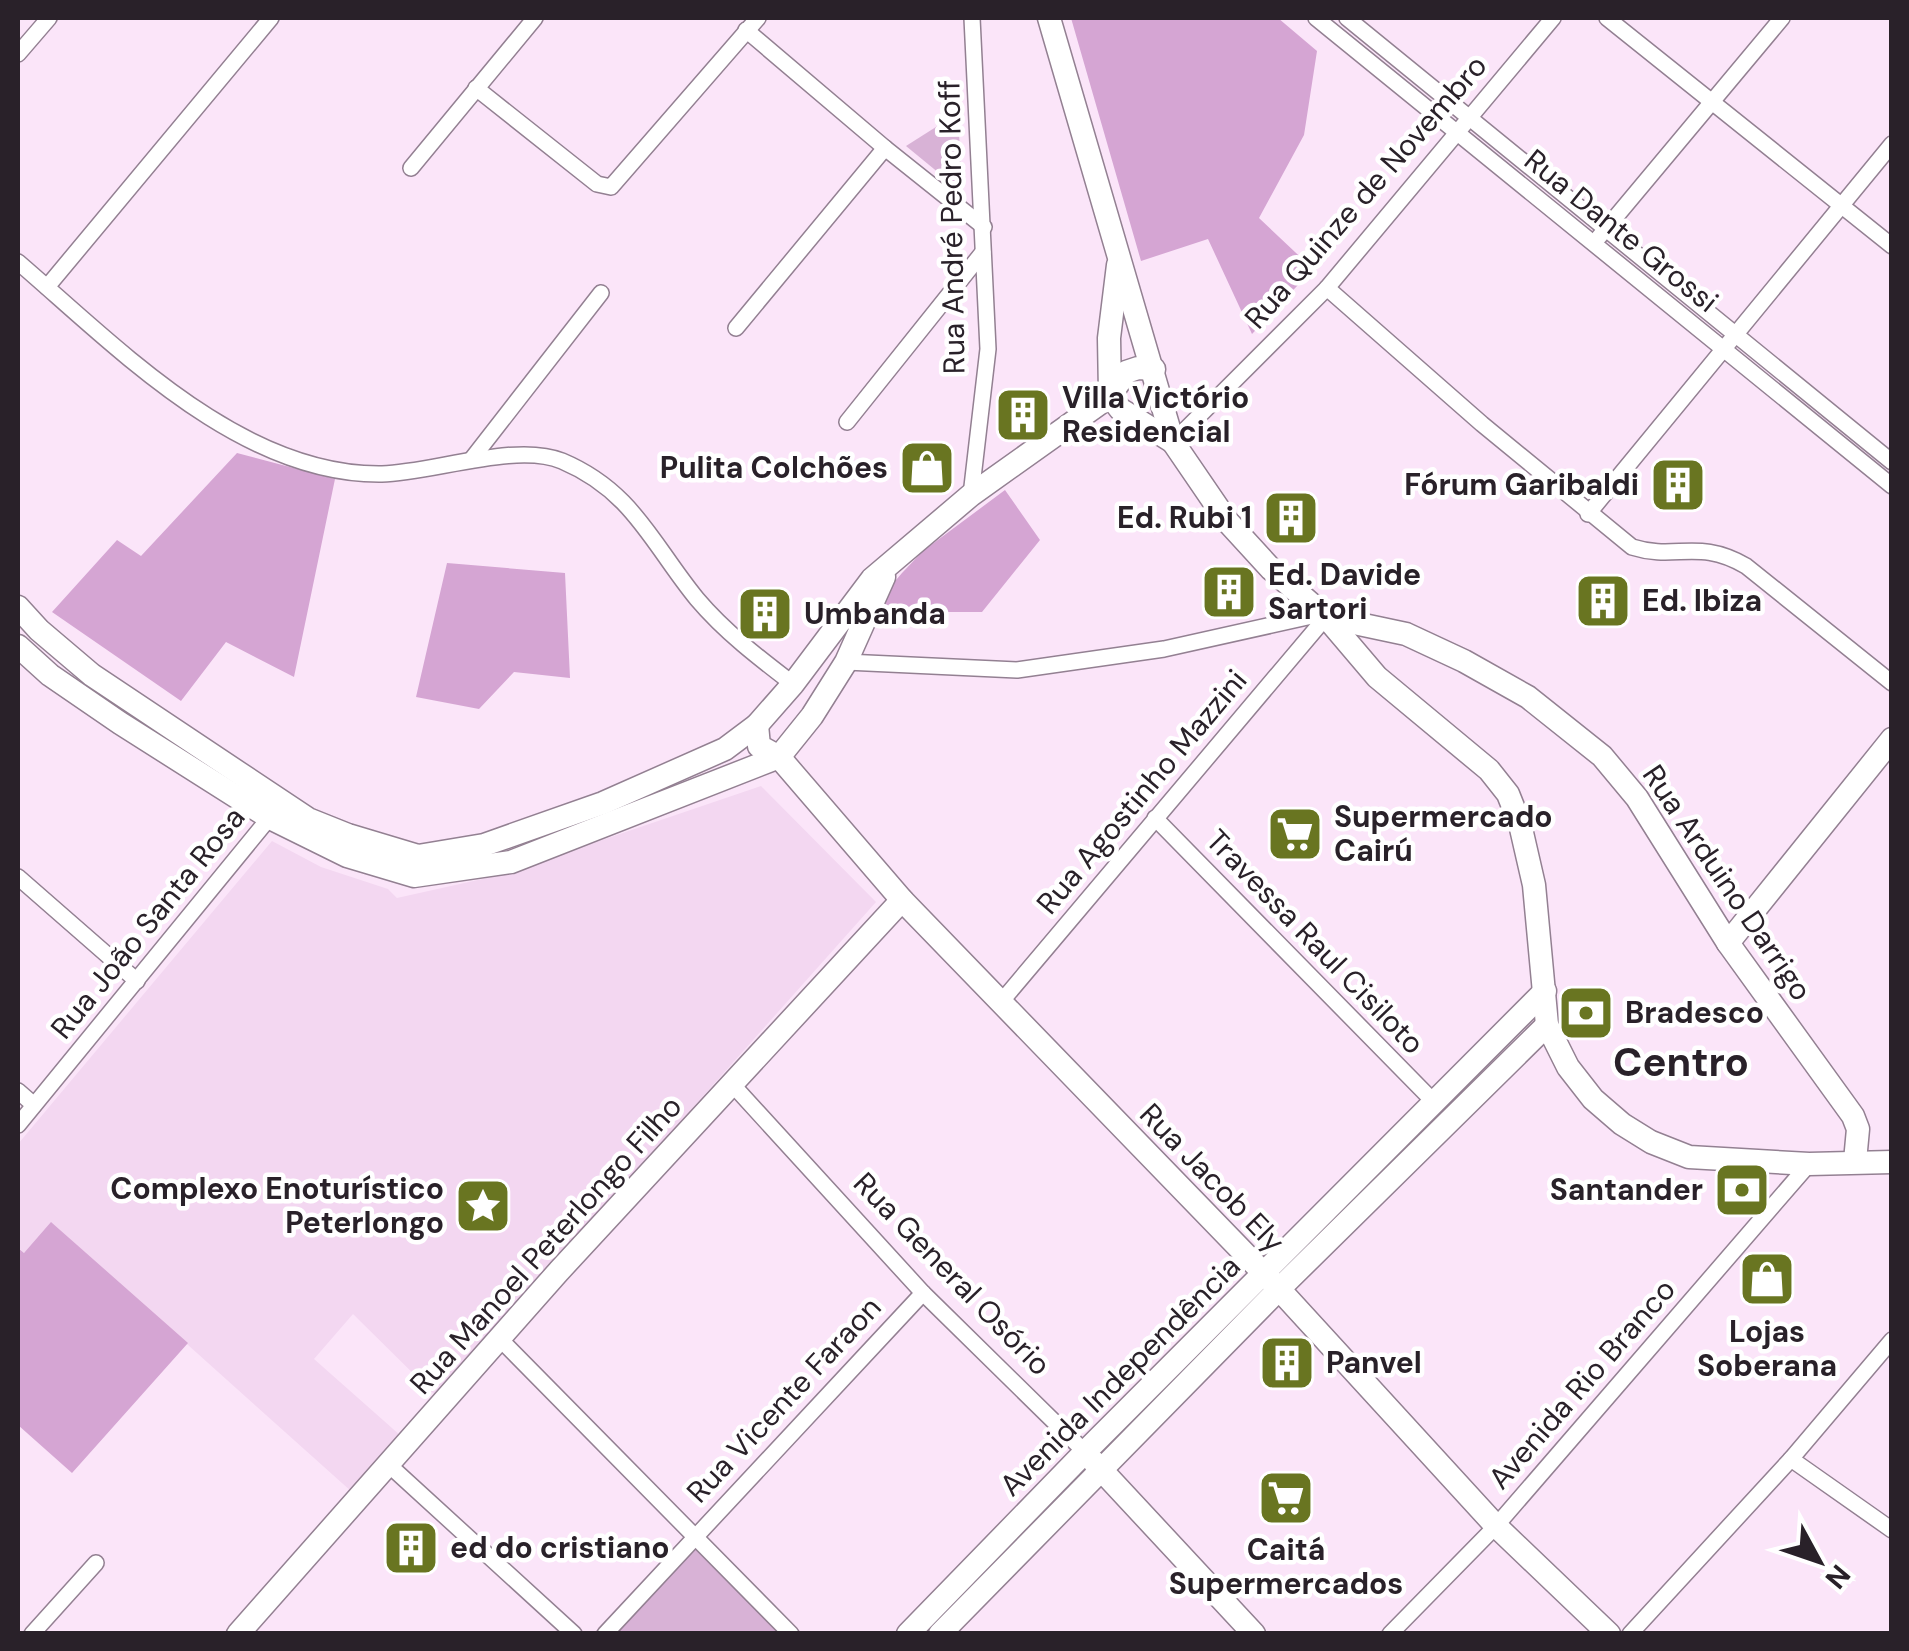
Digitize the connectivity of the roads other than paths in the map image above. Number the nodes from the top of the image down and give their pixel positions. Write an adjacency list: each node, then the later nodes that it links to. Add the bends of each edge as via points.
1 (49, 18): 12 (street)
2 (271, 18): 28 (street)
3 (535, 18): 13 (street)
4 (972, 18): 21 (street, Rua André Pedro Koff)
5 (1050, 18): 26 (main road)
6 (1316, 18): 16 (street, Rua Dante Grossi)
7 (1347, 18): 15 (street, Rua Dante Grossi)
8 (1553, 18): 15 (street, Rua Quinze de Novembro)
9 (1607, 18): 14 (street)
10 (1782, 18): 14 (street)
11 (752, 24): 13 (street, via 610,187 597,184); 18 (street)
12 (18, 54)
13 (476, 88): 19 (street)
14 (1710, 103): 20 (street); 22 (street)
15 (1469, 119): 16 (street, Rua Quinze de Novembro); 22 (street, Rua Dante Grossi)
16 (1456, 132): 23 (street, Rua Dante Grossi); 29 (street, Rua Quinze de Novembro)
17 (1892, 144): 20 (street)
18 (885, 148): 21 (street); 31 (street)
19 (410, 168)
20 (1841, 205): 24 (street); 32 (street)
21 (984, 227): 25 (street, Rua André Pedro Koff)
22 (1604, 230): 23 (street); 32 (street, Rua Dante Grossi)
23 (1593, 244): 32 (street, Rua Dante Grossi)
24 (1892, 246)
25 (982, 252): 37 (street); 42 (street, Rua André Pedro Koff, via 988,348)
26 (1119, 258): 33 (main road); 34 (main road)
27 (18, 262): 28 (street)
28 (47, 286): 39 (street, via 165,389 237,433 298,459 378,474)
29 (1327, 288): 38 (street, Rua Quinze de Novembro); 43 (street)
30 (601, 294): 39 (street)
31 (736, 328)
32 (1729, 342): 35 (street, Rua Dante Grossi); 36 (street, Rua Dante Grossi); 43 (street)
33 (1156, 377): 34 (main road, via 1148,396 1131,405); 38 (main road)
34 (1110, 396): 38 (main road); 42 (main road)
35 (1817, 402): 36 (street); 40 (street, Rua Dante Grossi)
36 (1806, 417): 41 (street, Rua Dante Grossi)
37 (847, 422)
38 (1173, 442): 46 (main road, via 1228,521)
39 (472, 460): 50 (street, via 556,459 590,474 628,506 697,599)
40 (1892, 462)
41 (1892, 486)
42 (971, 495): 44 (main road)
43 (1588, 514): 49 (street, via 1644,550 1726,554)
44 (890, 564): 48 (main road); 50 (main road)
45 (18, 607): 55 (main road, via 92,674)
46 (1324, 616): 48 (street, via 1017,670); 56 (street, Rua Agostinho Mazzini); 59 (main road, Rua Arduino Darrigo, via 1406,634 1464,661 1528,697 1602,756 1637,798); 61 (main road, via 1377,677 1489,770 1508,794 1534,885)
47 (18, 646): 55 (main road, via 120,724)
48 (846, 662): 51 (main road)
49 (1892, 683)
50 (793, 684): 51 (main road, via 812,696); 52 (main road)
51 (812, 716): 54 (main road)
52 (757, 725): 54 (main road, Rua Jacob Ely, via 760,746); 55 (main road, via 712,756 484,845 418,856)
53 (1892, 739): 59 (main road)
54 (779, 757): 55 (main road, via 511,862 414,876 347,856); 58 (main road, Rua Jacob Ely)
55 (276, 810): 60 (street, Rua João Santa Rosa)
56 (1155, 818): 62 (street, Rua Agostinho Mazzini); 66 (street, Travessa Raul Cisiloto)
57 (18, 877): 60 (street)
58 (902, 900): 62 (main road, Rua Jacob Ely); 64 (main road, Rua Manoel Peterlongo Filho)
59 (1728, 943): 69 (main road, Rua Arduino Darrigo, via 1853,1116)
60 (137, 982): 67 (street, Rua João Santa Rosa)
61 (1544, 991): 63 (main road); 66 (main road, Avenida Independência)
62 (1001, 1002): 72 (main road, Rua Jacob Ely)
63 (1547, 1024): 71 (main road, via 1593,1099 1652,1142 1689,1156); 72 (main road, Avenida Independência)
64 (732, 1084): 73 (street, Rua General Osório); 74 (main road, Rua Manoel Peterlongo Filho)
65 (18, 1091): 67 (street)
66 (1435, 1104): 72 (main road, Avenida Independência)
67 (34, 1105): 68 (street, Rua João Santa Rosa)
68 (18, 1124)
69 (1855, 1161): 70 (main road); 71 (main road)
70 (1892, 1162)
71 (1809, 1164): 80 (street, Avenida Rio Branco)
72 (1271, 1282): 76 (main road, Avenida Independência); 79 (main road, Avenida Independência); 80 (main road, Rua Jacob Ely)
73 (923, 1293): 76 (street, Rua General Osório); 82 (street, Rua Vicente Faraon)
74 (499, 1338): 78 (main road, Rua Manoel Peterlongo Filho); 82 (street)
75 (1892, 1340): 77 (street)
76 (1084, 1452): 79 (main road, Rua General Osório); 89 (main road, Avenida Independência)
77 (1791, 1458): 81 (street); 94 (street)
78 (389, 1465): 85 (main road, Rua Manoel Peterlongo Filho); 86 (street)
79 (1102, 1471): 90 (main road, Avenida Independência); 91 (main road, Rua General Osório)
80 (1496, 1526): 92 (street, Avenida Rio Branco); 93 (main road, Rua Jacob Ely)
81 (1892, 1530)
82 (695, 1535): 87 (street, Rua Vicente Faraon); 88 (street)
83 (96, 1563): 84 (street)
84 (32, 1634)
85 (238, 1634)
86 (574, 1634)
87 (605, 1634)
88 (791, 1634)
89 (908, 1634)
90 (940, 1634)
91 (1254, 1634)
92 (1390, 1634)
93 (1609, 1634)
94 (1630, 1634)

